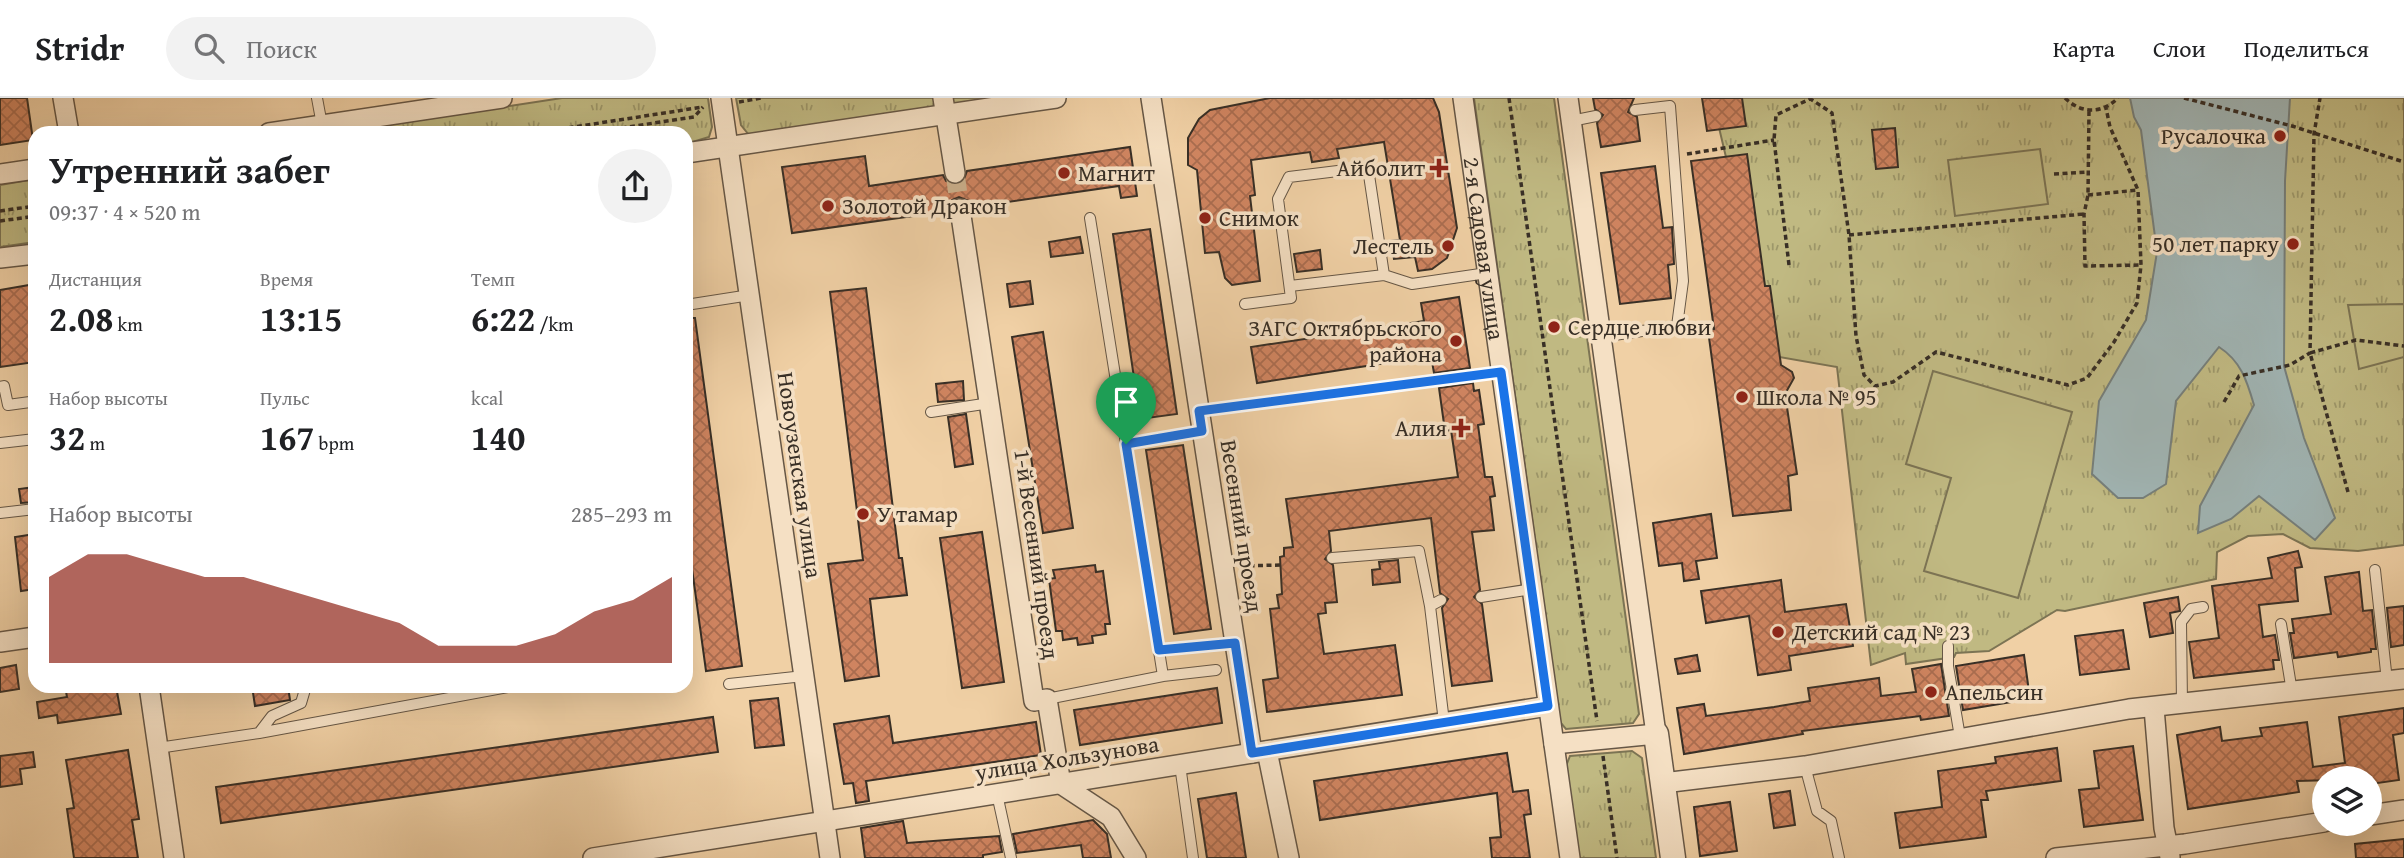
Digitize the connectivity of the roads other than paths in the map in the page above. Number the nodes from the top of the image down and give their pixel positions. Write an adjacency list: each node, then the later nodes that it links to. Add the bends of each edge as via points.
1 (63, 98): 14 (street)
2 (317, 98): 13 (lane)
3 (502, 98): 13 (street)
4 (1056, 98): 9 (street)
5 (1151, 98): 37 (street, Весенний проезд)
6 (1463, 98): 25 (street, 2-я Садовая улица)
7 (1567, 98): 12 (street)
8 (722, 101): 16 (street, Новоузенская улица)
9 (944, 106): 16 (street); 19 (street)
10 (1635, 110): 31 (lane, via 1670,106 1684,281 1677,326)
11 (1596, 116): 12 (lane)
12 (1571, 121): 31 (street)
13 (322, 125): 15 (street)
14 (68, 126)
15 (316, 126)
16 (729, 148): 17 (street); 28 (street, Новоузенская улица)
17 (693, 152)
18 (28, 170): 20 (street)
19 (955, 173)
20 (0, 174)
21 (960, 209): 35 (street, 1-й Весенний проезд)
22 (1090, 218): 54 (lane)
23 (28, 255): 24 (street)
24 (0, 258)
25 (1487, 274): 26 (lane, via 1412,284); 32 (street, 2-я Садовая улица)
26 (1384, 275): 27 (lane); 27 (lane, via 1369,175 1362,168 1350,169 1289,177 1278,199)
27 (1290, 285): 30 (lane, via 1291,298)
28 (750, 295): 29 (lane); 56 (street, Новоузенская улица)
29 (693, 304)
30 (1245, 304)
31 (1600, 337): 70 (street)
32 (1501, 372): 37 (lane); 44 (street, 2-я Садовая улица)
33 (0, 387): 34 (lane, via 4,386 8,405)
34 (28, 402)
35 (990, 403): 36 (lane); 64 (street, 1-й Весенний проезд, via 1034,701)
36 (930, 412)
37 (1201, 421): 52 (street, Весенний проезд)
38 (28, 440): 39 (lane)
39 (0, 443)
40 (28, 510): 41 (lane)
41 (0, 513)
42 (1332, 558): 47 (lane, via 1419,551)
43 (2375, 570): 58 (lane)
44 (1532, 589): 45 (lane); 66 (street, 2-я Садовая улица)
45 (1481, 597)
46 (1441, 600): 47 (lane)
47 (1430, 606): 68 (lane)
48 (2203, 607): 65 (lane, via 2191,608 2182,622)
49 (2281, 624): 60 (lane)
50 (28, 638): 51 (street)
51 (0, 642)
52 (1235, 643): 54 (lane); 74 (street, Весенний проезд)
53 (1948, 646): 71 (lane)
54 (1159, 650): 57 (lane)
55 (1216, 670): 57 (lane)
56 (804, 676): 59 (lane); 82 (street, Новоузенская улица)
57 (1163, 676): 64 (lane)
58 (2396, 680): 60 (street)
59 (729, 684)
60 (2292, 692): 65 (street)
61 (150, 693): 73 (street)
62 (304, 693): 69 (lane, via 301,703 272,716)
63 (476, 693): 69 (lane)
64 (1047, 699): 78 (street)
65 (2182, 704): 67 (street)
66 (1548, 706): 68 (street, улица Хользунова); 72 (street, 2-я Садовая улица)
67 (2154, 708): 71 (street); 84 (street)
68 (1444, 722): 74 (street, улица Хользунова)
69 (259, 733): 73 (lane)
70 (1656, 734): 72 (street); 77 (street)
71 (1960, 737): 76 (street)
72 (1554, 744): 92 (street, 2-я Садовая улица)
73 (158, 748): 85 (street)
74 (1259, 752): 75 (street, улица Хользунова); 91 (street, Весенний проезд)
75 (1180, 765): 78 (street, улица Хользунова); 90 (lane)
76 (1805, 766): 77 (street); 94 (lane, via 1817,811 1830,821)
77 (1663, 783): 93 (street)
78 (1061, 784): 79 (street, улица Хользунова); 89 (street, via 1111,817)
79 (997, 794): 82 (street, улица Хользунова); 88 (lane)
80 (2404, 810): 81 (street)
81 (2382, 813)
82 (825, 822): 86 (street, улица Хользунова); 87 (street, Новоузенская улица)
83 (2312, 824): 84 (street)
84 (2169, 852): 95 (street)
85 (174, 858)
86 (593, 858)
87 (830, 858)
88 (1011, 858)
89 (1136, 858)
90 (1193, 858)
91 (1289, 858)
92 (1570, 858)
93 (1673, 858)
94 (1839, 858)
95 (2056, 858)

